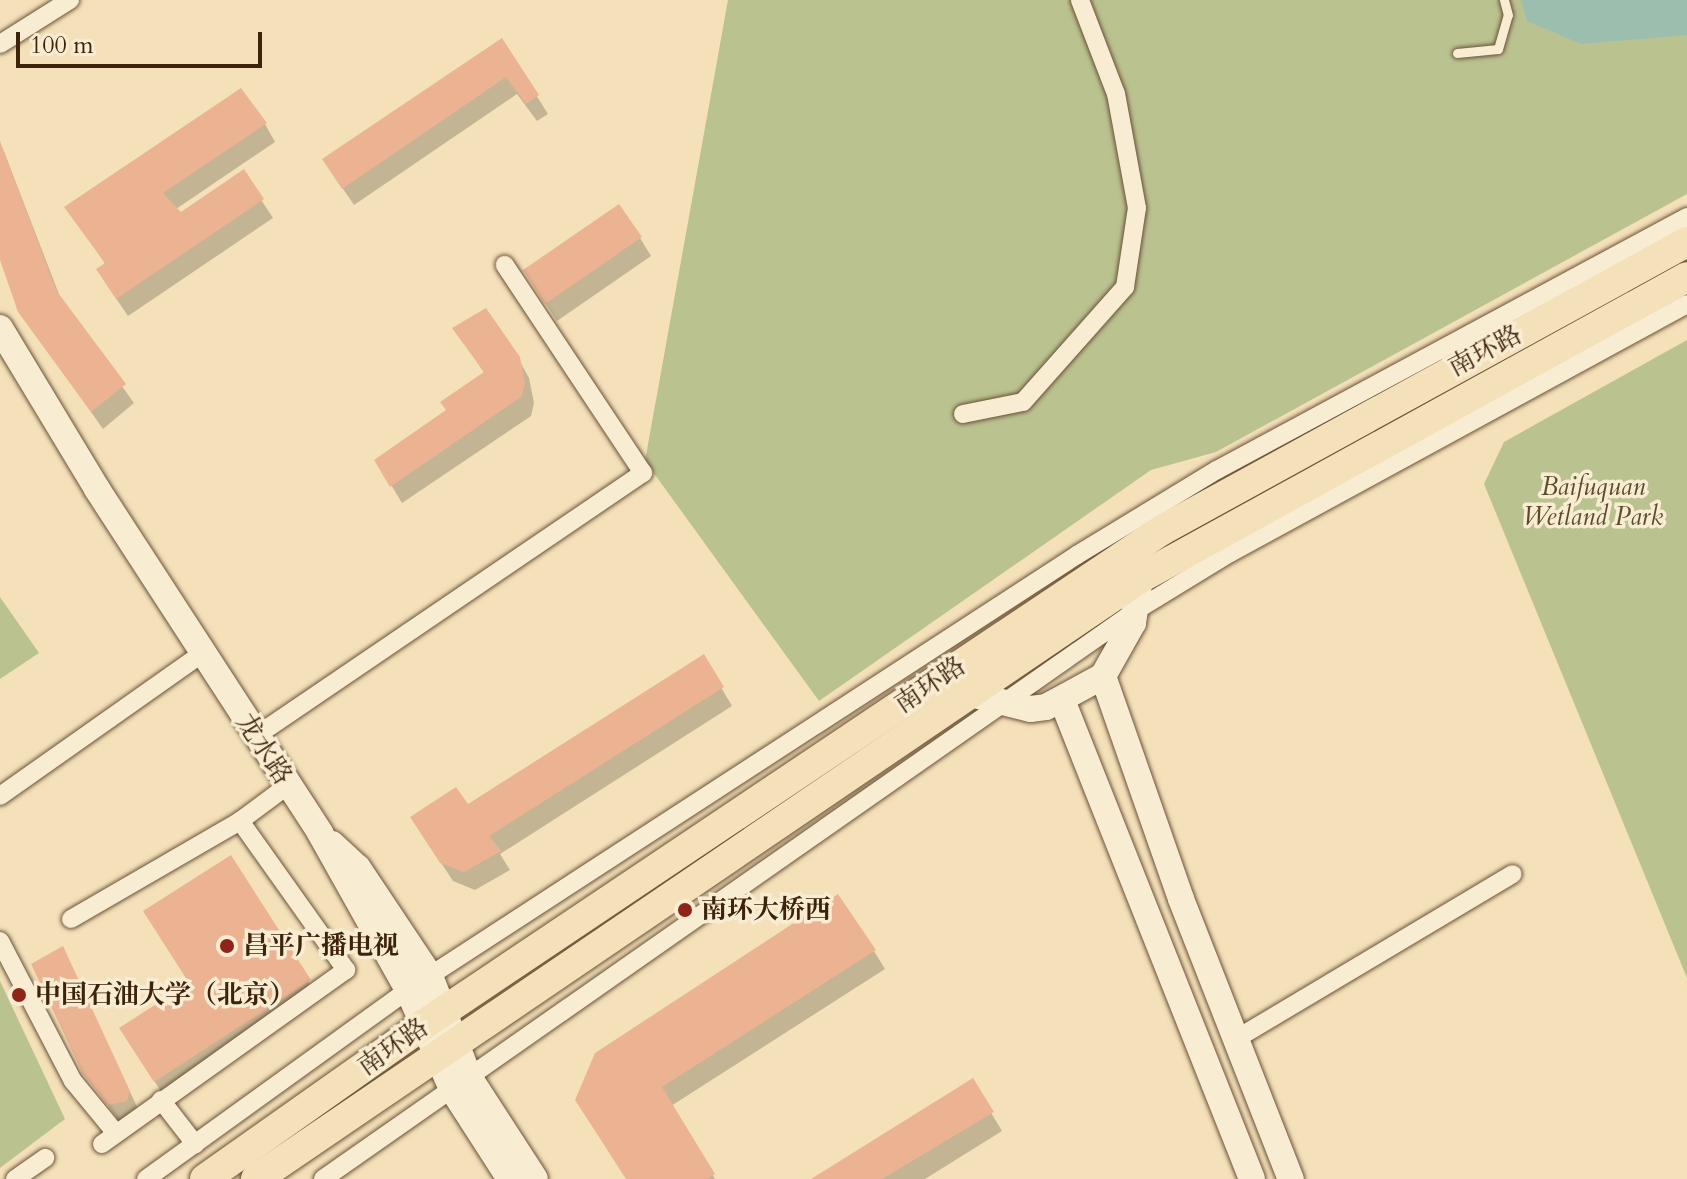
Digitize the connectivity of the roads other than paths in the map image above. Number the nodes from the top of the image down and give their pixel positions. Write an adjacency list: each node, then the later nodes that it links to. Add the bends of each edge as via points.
1 (70, 0): 4 (street)
2 (1080, 0): 12 (street, via 1116,94 1137,208 1125,287 1023,402)
3 (1504, 0): 5 (lane, via 1508,15 1498,49)
4 (0, 44)
5 (1457, 53)
6 (1687, 217): 13 (street)
7 (1687, 242): 13 (main road, 南环路)
8 (505, 265): 22 (street, via 643,473)
9 (1687, 277): 14 (main road, 南环路)
10 (1687, 304): 14 (street)
11 (0, 328): 17 (main road, 龙水路)
12 (963, 414)
13 (1252, 464): 29 (street, via 1077,555); 30 (main road, 南环路, via 1162,530)
14 (1279, 512): 15 (main road, 南环路); 16 (street)
15 (1140, 578): 16 (main road); 19 (main road, 南环路)
16 (1135, 611): 18 (main road); 21 (street)
17 (203, 653): 22 (main road, 龙水路); 24 (street)
18 (1103, 676): 20 (main road); 31 (main road)
19 (970, 694): 21 (main road); 32 (main road, 南环路)
20 (1062, 700): 21 (main road, via 1030,709); 44 (main road)
21 (1004, 701): 33 (street)
22 (256, 736): 23 (main road, 龙水路)
23 (287, 786): 25 (street); 29 (main road, 龙水路, via 320,833 358,868)
24 (0, 796)
25 (240, 821): 27 (street); 34 (street, via 346,970)
26 (1513, 874): 31 (street)
27 (71, 919)
28 (0, 941): 34 (street, via 109,1138)
29 (419, 983): 30 (main road); 35 (street)
30 (433, 1018): 32 (main road); 39 (main road, 南环路)
31 (1236, 1039): 45 (main road)
32 (446, 1049): 33 (main road); 40 (main road, 南环路)
33 (461, 1083): 41 (street); 42 (main road); 43 (main road)
34 (161, 1100): 35 (street)
35 (195, 1144): 38 (street)
36 (45, 1158): 37 (street)
37 (15, 1179)
38 (146, 1179)
39 (205, 1179)
40 (256, 1179)
41 (323, 1179)
42 (510, 1179)
43 (535, 1179)
44 (1252, 1179)
45 (1291, 1179)

